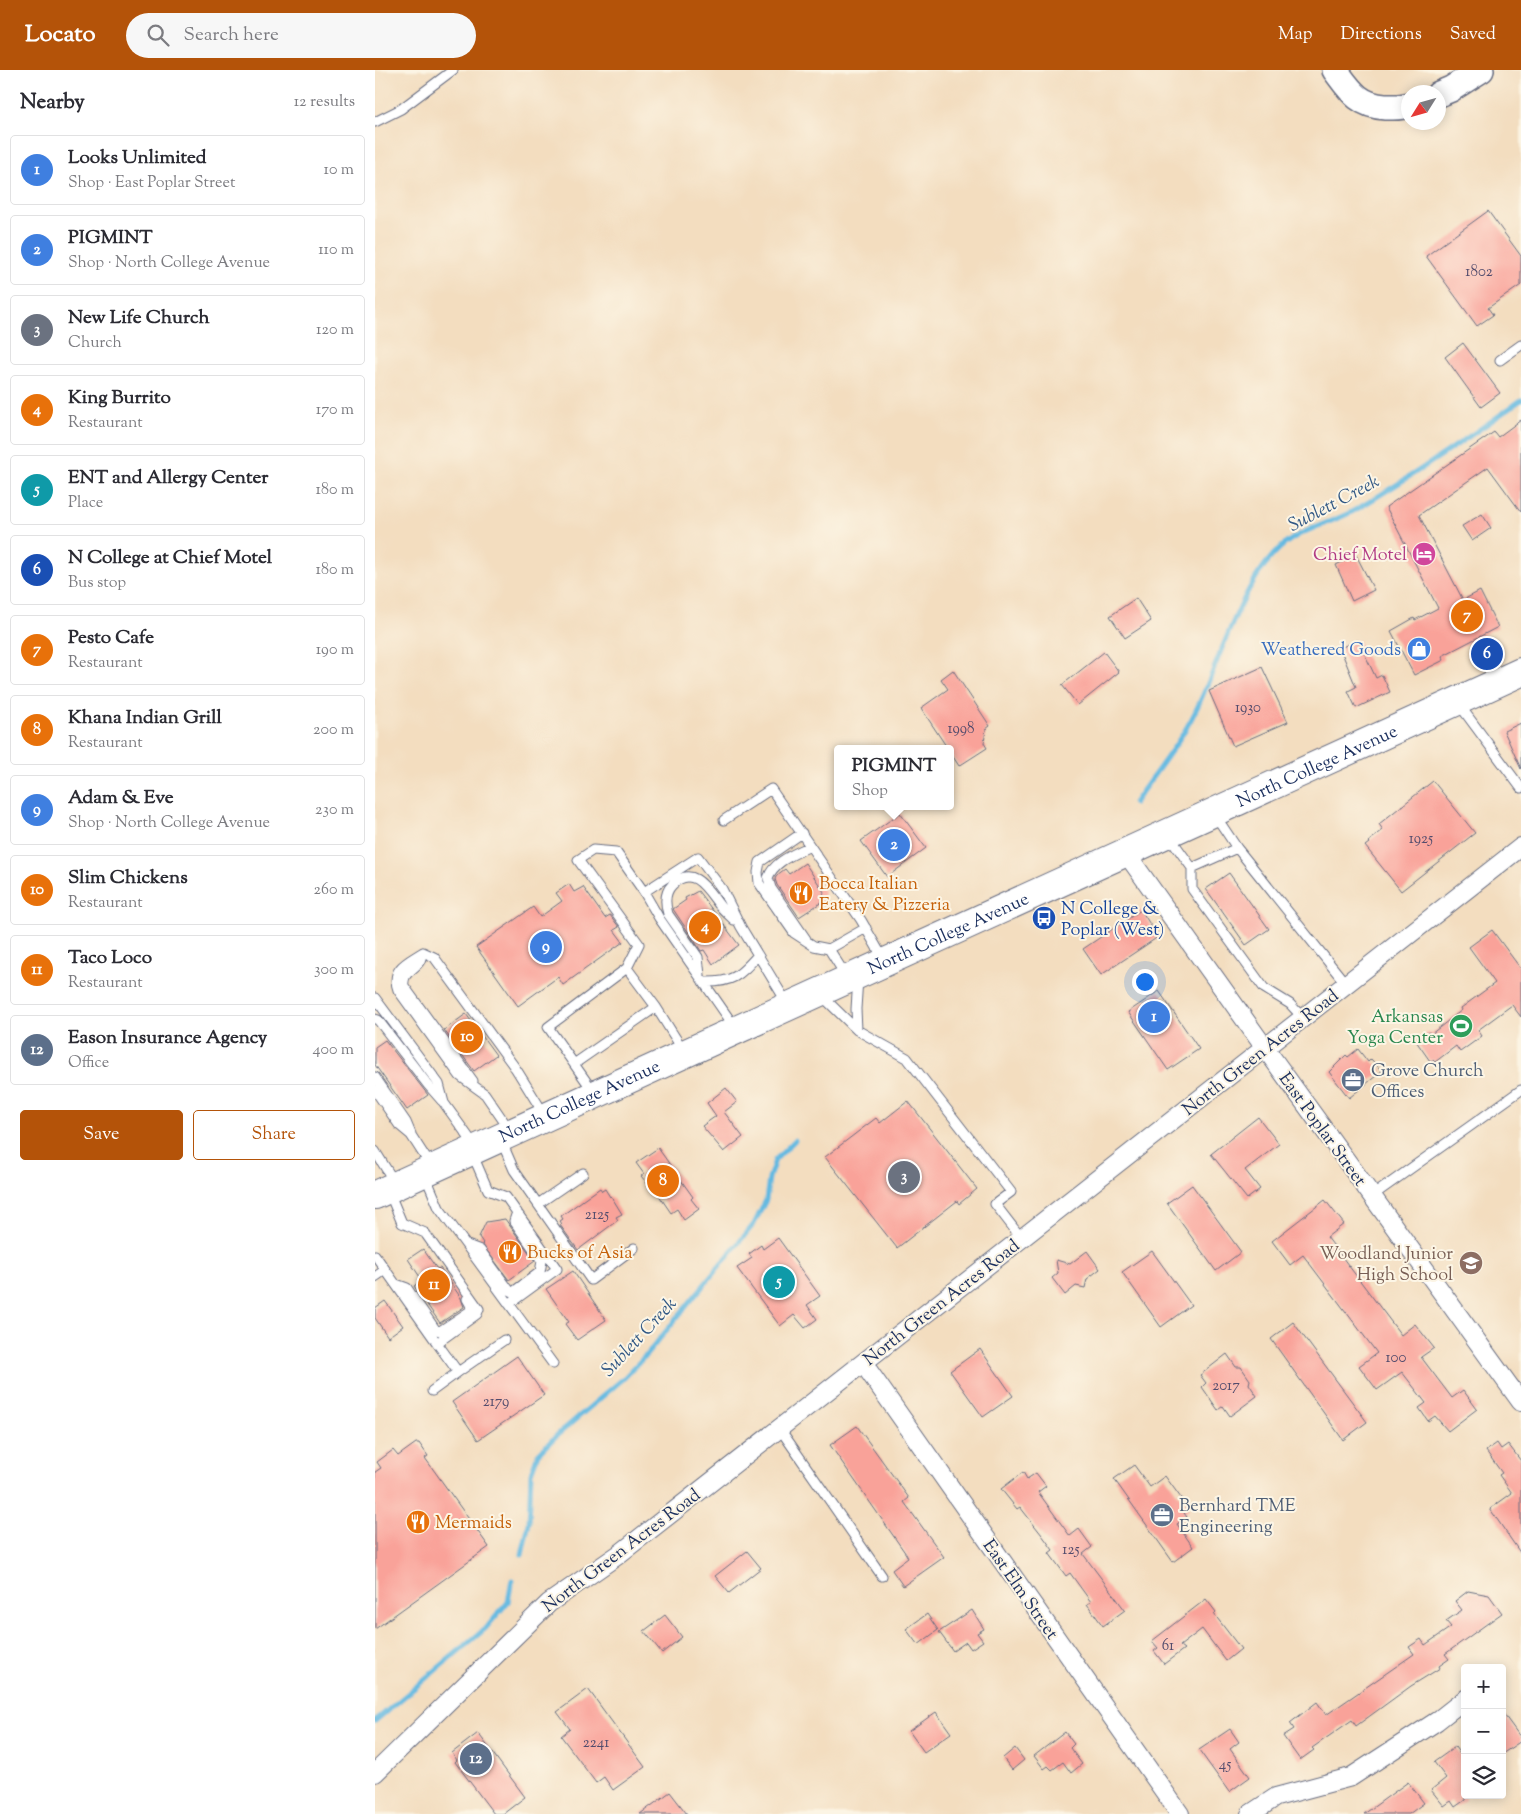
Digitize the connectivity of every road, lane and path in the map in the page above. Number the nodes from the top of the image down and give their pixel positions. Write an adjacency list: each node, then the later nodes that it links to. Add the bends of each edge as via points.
1 (453, 70): 6 (lane, via 401,109)
2 (1335, 70): 5 (street, via 1350,91 1370,106)
3 (1481, 70): 4 (street)
4 (1446, 91)
5 (1401, 106)
6 (375, 122)
7 (1521, 345): 8 (lane)
8 (1500, 360)
9 (1521, 672): 10 (main road, North College Avenue)
10 (1457, 701): 11 (lane); 12 (main road, North College Avenue)
11 (1521, 788)
12 (1215, 813): 15 (main road, North College Avenue); 18 (lane)
13 (724, 820): 14 (lane, via 771,789)
14 (801, 834): 16 (lane); 24 (lane, via 760,862 758,872 759,883 794,933)
15 (1169, 834): 19 (main road, North College Avenue); 20 (lane)
16 (810, 846): 23 (lane); 24 (lane, via 779,863 767,878)
17 (1521, 847): 31 (street, North Green Acres Road)
18 (1237, 848): 20 (lane); 31 (lane)
19 (1126, 854): 27 (main road, North College Avenue); 40 (street, East Poplar Street)
20 (1192, 868): 36 (lane, via 1192,889 1264,988 1290,1004)
21 (645, 892): 22 (lane, via 698,857 722,889); 28 (lane, via 616,852 593,850 578,860 639,944); 30 (lane)
22 (741, 927): 26 (lane); 30 (lane, via 697,879 679,880 669,889 665,906 698,956)
23 (865, 928): 25 (lane); 27 (lane)
24 (807, 941): 25 (lane)
25 (829, 949): 29 (lane)
26 (758, 955): 30 (lane, via 730,980 722,983); 34 (lane)
27 (885, 962): 29 (main road, North College Avenue)
28 (627, 968): 35 (lane); 42 (lane, via 548,1027)
29 (853, 976): 32 (main road, North College Avenue); 39 (lane)
30 (702, 980): 38 (lane)
31 (1346, 984): 36 (street, North Green Acres Road)
32 (819, 992): 34 (main road, North College Avenue); 39 (lane)
33 (375, 998): 47 (lane, via 439,1084)
34 (789, 1005): 38 (main road, North College Avenue)
35 (656, 1007): 41 (lane); 42 (lane)
36 (1303, 1018): 40 (street, North Green Acres Road)
37 (375, 1019): 47 (lane)
38 (736, 1029): 41 (main road, North College Avenue)
39 (857, 1030): 58 (lane, via 912,1064 1011,1192 995,1204)
40 (1265, 1048): 55 (street, East Poplar Street); 58 (street, North Green Acres Road)
41 (684, 1052): 46 (main road, North College Avenue)
42 (574, 1064): 46 (lane)
43 (375, 1078): 49 (lane, via 407,1122)
44 (375, 1090): 49 (lane, via 399,1125)
45 (1521, 1090): 55 (lane)
46 (595, 1094): 48 (main road, North College Avenue)
47 (444, 1103): 50 (lane)
48 (546, 1116): 50 (main road, North College Avenue); 50 (lane, via 516,1069 434,957 423,952 405,963 395,982 460,1076 485,1094)
49 (411, 1134): 52 (lane)
50 (490, 1142): 52 (main road, North College Avenue); 56 (lane); 57 (lane, via 488,1190 506,1197)
51 (375, 1151): 54 (lane)
52 (428, 1171): 54 (main road, North College Avenue); 59 (lane, via 439,1208)
53 (583, 1173): 56 (lane)
54 (386, 1190): 62 (lane, via 402,1223 425,1233)
55 (1372, 1196): 73 (street, East Poplar Street)
56 (538, 1204): 60 (lane, via 591,1280)
57 (517, 1212): 59 (lane, via 514,1221 542,1261 539,1272 513,1292 480,1250); 66 (lane, via 557,1269)
58 (1022, 1239): 69 (street, North Green Acres Road)
59 (466, 1245): 66 (lane)
60 (634, 1248)
61 (375, 1255): 63 (lane)
62 (449, 1267): 65 (lane, via 449,1275 471,1306 440,1332 407,1288); 68 (lane, via 479,1309 477,1314)
63 (385, 1270): 64 (lane); 65 (lane)
64 (375, 1277)
65 (395, 1284): 68 (lane)
66 (509, 1304): 70 (lane)
67 (504, 1340): 71 (lane)
68 (437, 1343): 71 (lane)
69 (863, 1363): 74 (street, North Green Acres Road); 78 (street, East Elm Street)
70 (553, 1364)
71 (458, 1372): 72 (lane)
72 (432, 1391)
73 (1521, 1402)
74 (780, 1429): 75 (lane); 77 (street, North Green Acres Road, via 618,1555 549,1603)
75 (882, 1576)
76 (1461, 1702): 79 (street, via 1351,1777 1276,1797)
77 (375, 1773)
78 (1179, 1814)
79 (1250, 1814)

